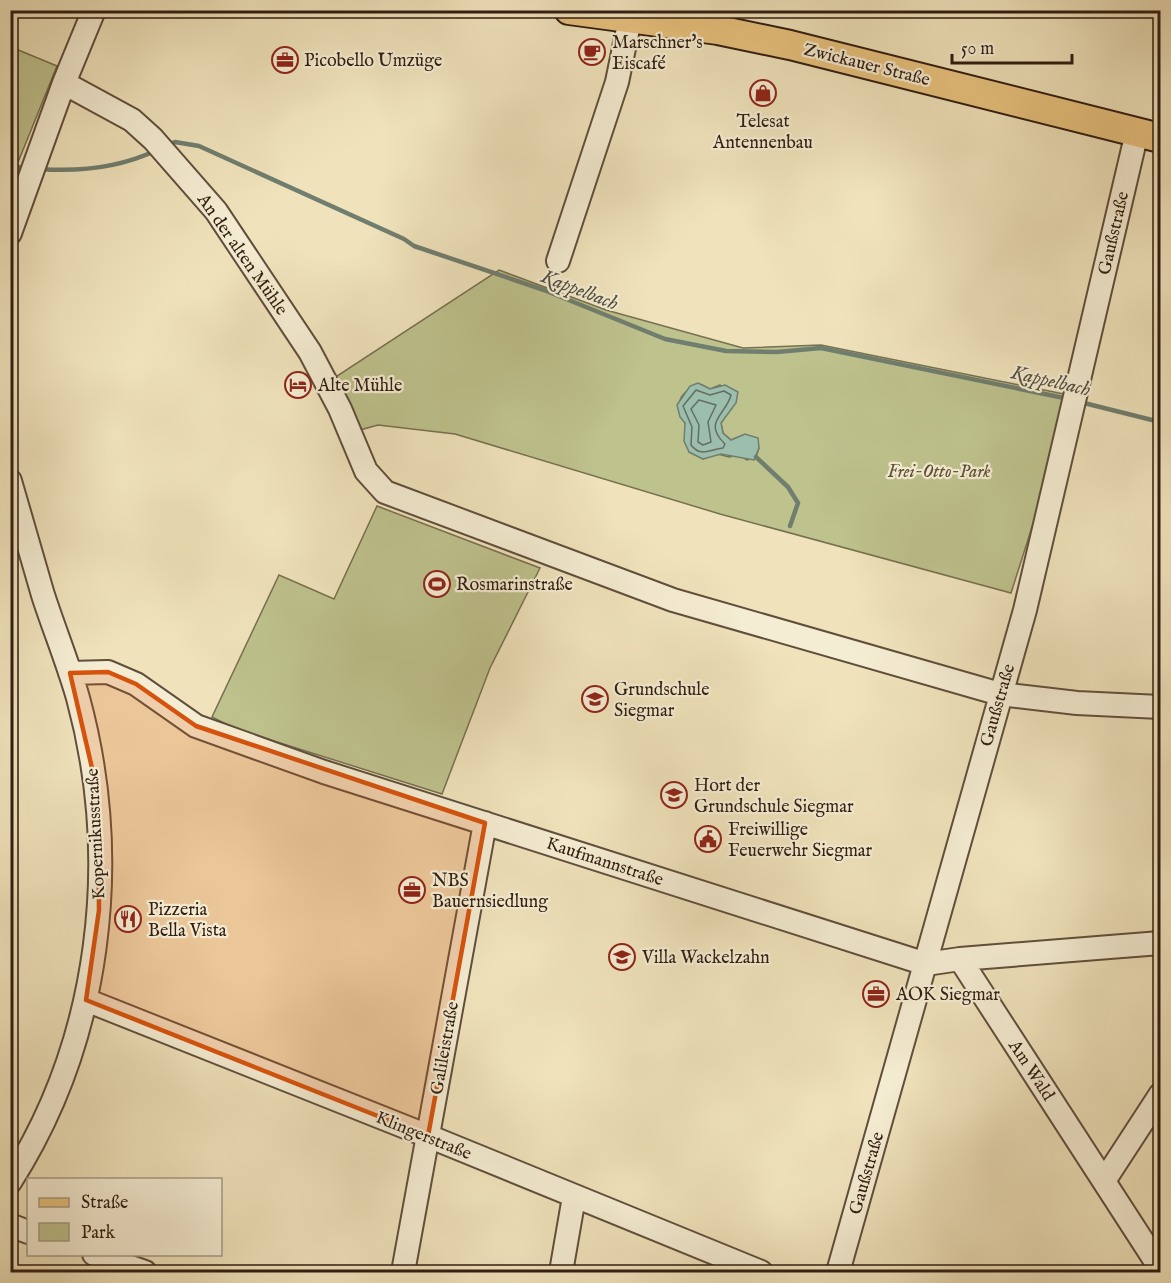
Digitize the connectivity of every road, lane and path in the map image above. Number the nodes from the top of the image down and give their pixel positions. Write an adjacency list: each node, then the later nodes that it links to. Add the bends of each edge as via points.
1 (94, 10): 4 (street)
2 (569, 10): 3 (main road, Zwickauer Straße)
3 (630, 20): 5 (main road, Zwickauer Straße, via 718,30 790,45); 7 (street, via 617,82)
4 (64, 83): 6 (street); 10 (street, An der alten Mühle, via 132,120 216,211 310,352 366,471 385,492 673,600)
5 (1149, 135): 10 (street, Gaußstraße, via 1078,383 1027,601)
6 (10, 233)
7 (558, 261)
8 (10, 482): 9 (street, Kopernikusstraße)
9 (70, 673): 12 (street, Kaufmannstraße, via 108,672 136,684 196,726); 16 (street, Kopernikusstraße, via 92,768 98,822 99,910)
10 (1000, 694): 11 (street); 15 (street, Gaußstraße)
11 (1161, 708)
12 (485, 823): 15 (street, Kaufmannstraße); 18 (street, Galileistraße)
13 (1161, 943): 14 (street, Kaufmannstraße)
14 (960, 958): 15 (street, Kaufmannstraße); 19 (street, Am Wald)
15 (926, 964): 31 (street, Gaußstraße)
16 (86, 1000): 18 (street, Klingerstraße); 20 (street, Kopernikusstraße, via 55,1101)
17 (1161, 1095): 19 (street)
18 (428, 1136): 21 (street, Klingerstraße); 28 (street, Galileistraße)
19 (1104, 1181): 26 (street, Am Wald)
20 (10, 1182)
21 (574, 1197): 25 (street, Klingerstraße); 29 (street)
22 (10, 1225): 23 (street)
23 (27, 1232)
24 (100, 1256): 27 (street)
25 (724, 1266): 30 (street, Klingerstraße)
26 (1161, 1268)
27 (145, 1272)
28 (403, 1272)
29 (561, 1272)
30 (761, 1272)
31 (838, 1272)

